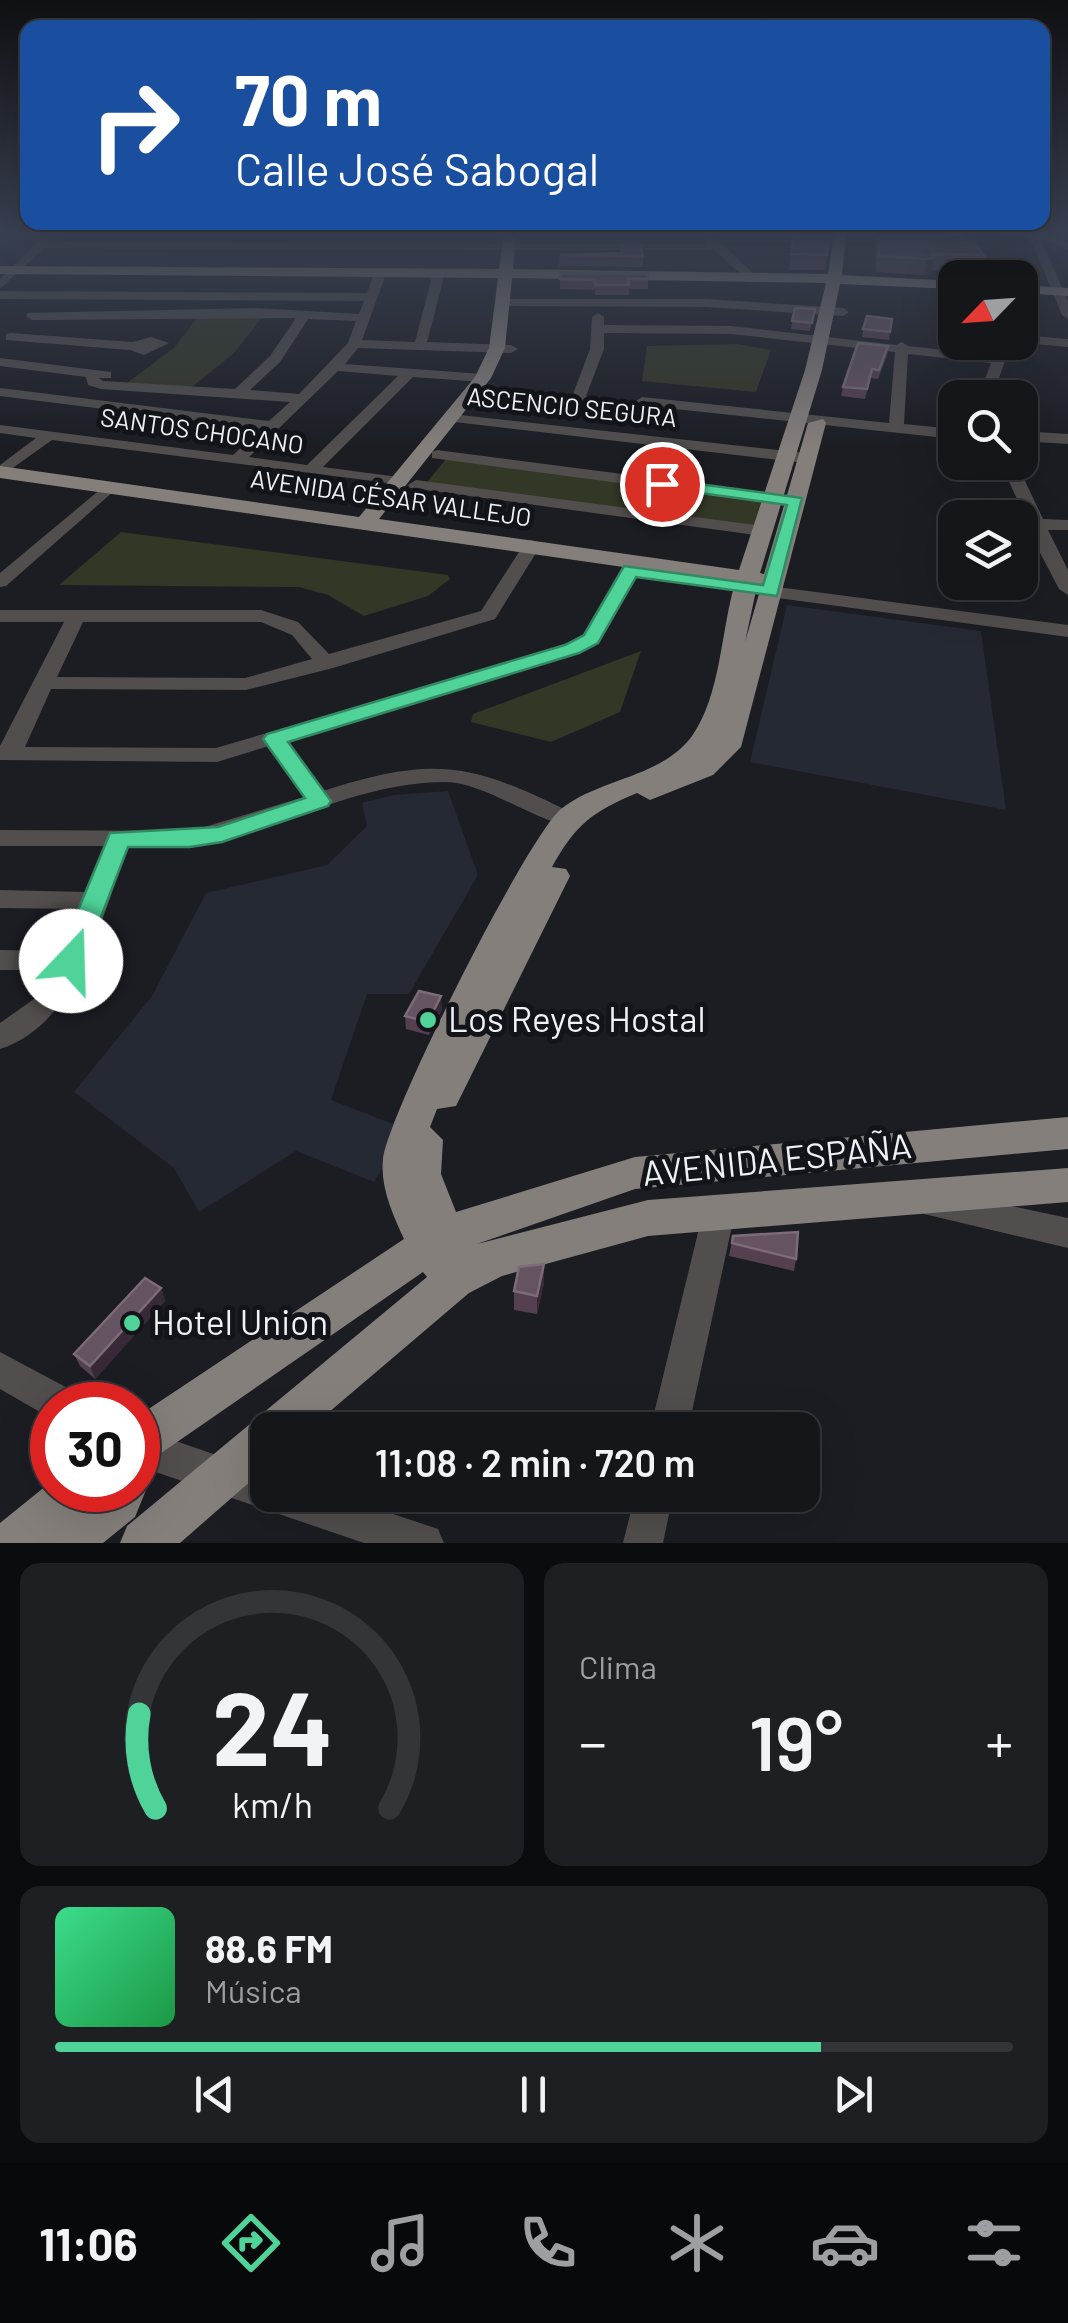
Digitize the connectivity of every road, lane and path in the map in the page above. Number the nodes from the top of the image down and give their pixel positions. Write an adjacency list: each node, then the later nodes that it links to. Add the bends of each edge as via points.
1 (42, 305): 8 (street)
2 (369, 305): 10 (street)
3 (431, 305): 18 (street)
4 (511, 305): 20 (main road)
5 (597, 305): 12 (street)
6 (608, 305): 11 (street)
7 (837, 305): 11 (main road)
8 (32, 316): 9 (street); 13 (street)
9 (303, 317): 10 (street); 28 (street, via 275,359)
10 (364, 318): 16 (street)
11 (834, 326): 12 (street); 19 (street); 33 (main road)
12 (599, 329): 31 (street)
13 (5, 340): 17 (street)
14 (1038, 341): 15 (street)
15 (1068, 343)
16 (354, 344): 18 (street); 24 (street)
17 (133, 346)
18 (420, 346): 20 (street)
19 (902, 346): 21 (street); 36 (street)
20 (504, 348): 26 (main road); 32 (main road, via 496,380)
21 (938, 351)
22 (998, 360): 27 (street)
23 (0, 362): 28 (street, via 92,374 97,384)
24 (335, 367): 25 (street); 30 (street)
25 (409, 373): 26 (street); 45 (street)
26 (482, 378): 32 (main road)
27 (991, 380)
28 (241, 391): 30 (street)
29 (0, 392): 34 (street)
30 (302, 398): 34 (street)
31 (581, 400): 33 (street); 37 (street)
32 (458, 419): 37 (street, ASCENCIO SEGURA); 42 (main road); 48 (main road)
33 (805, 421): 36 (street); 43 (main road)
34 (273, 426): 44 (street)
35 (0, 429): 39 (street, SANTOS CHOCANO)
36 (896, 429): 38 (street)
37 (559, 430): 43 (street, ASCENCIO SEGURA)
38 (938, 433)
39 (50, 435): 44 (street, SANTOS CHOCANO); 46 (street)
40 (1038, 437): 41 (street)
41 (1068, 439)
42 (437, 454): 48 (main road); 50 (street)
43 (798, 457): 50 (main road)
44 (237, 460): 45 (street, SANTOS CHOCANO)
45 (311, 470): 48 (street, SANTOS CHOCANO)
46 (0, 472): 49 (main road, AVENIDA CÉSAR VALLEJO)
47 (0, 482): 49 (main road, AVENIDA CÉSAR VALLEJO)
48 (407, 483): 53 (main road); 54 (street, SANTOS CHOCANO)
49 (104, 491): 53 (main road, AVENIDA CÉSAR VALLEJO); 58 (street)
50 (785, 500): 54 (main road); 59 (main road)
51 (1038, 524): 52 (street)
52 (1068, 525)
53 (372, 528): 56 (main road, AVENIDA CÉSAR VALLEJO)
54 (763, 531): 59 (main road)
55 (1038, 532): 60 (street)
56 (529, 550): 57 (main road, AVENIDA CÉSAR VALLEJO); 59 (main road, AVENIDA CÉSAR VALLEJO); 64 (street, via 488,614)
57 (630, 570): 59 (main road, AVENIDA CÉSAR VALLEJO); 66 (street, via 592,639 572,649)
58 (4, 572)
59 (759, 584): 63 (street); 69 (main road, via 704,737 661,770); 84 (main road, via 728,747 703,768 584,826 429,1125 420,1171)
60 (1068, 590)
61 (0, 616): 62 (street)
62 (76, 616): 64 (street, via 289,621); 65 (street)
63 (1068, 628)
64 (326, 664): 65 (street, via 246,684)
65 (44, 683): 67 (street)
66 (274, 739): 67 (street, via 217,755); 68 (street)
67 (5, 754)
68 (320, 801): 69 (street, via 401,778 455,774); 71 (street, via 190,840)
69 (566, 819): 84 (main road, via 468,1002 404,1140 403,1181)
70 (0, 838): 71 (street)
71 (119, 838): 73 (street)
72 (0, 899): 73 (street)
73 (94, 901): 75 (street)
74 (0, 960): 75 (street)
75 (71, 961): 76 (street, via 44,1006)
76 (0, 1038)
77 (1068, 1133): 78 (main road, AVENIDA ESPAÑA)
78 (635, 1174): 82 (main road, via 624,1188 630,1208); 84 (main road, AVENIDA ESPAÑA)
79 (1068, 1185): 80 (main road, AVENIDA ESPAÑA)
80 (902, 1196): 81 (main road, AVENIDA ESPAÑA); 83 (street)
81 (718, 1212): 82 (main road, AVENIDA ESPAÑA); 88 (street)
82 (648, 1218): 84 (main road, AVENIDA ESPAÑA, via 493,1260)
83 (1068, 1234)
84 (450, 1258): 87 (main road, AVENIDA ESPAÑA); 89 (main road, AVENIDA ESPAÑA)
85 (0, 1369): 86 (street)
86 (30, 1386)
87 (292, 1412)
88 (673, 1412)
89 (160, 1432)
90 (250, 1450): 92 (main road)
91 (160, 1454): 92 (street)
92 (218, 1476): 93 (street); 100 (main road)
93 (250, 1486)
94 (51, 1512): 98 (main road)
95 (103, 1512): 99 (main road)
96 (328, 1512): 101 (street)
97 (650, 1512): 102 (street)
98 (14, 1543)
99 (65, 1543)
100 (144, 1543)
101 (424, 1543)
102 (643, 1543)

